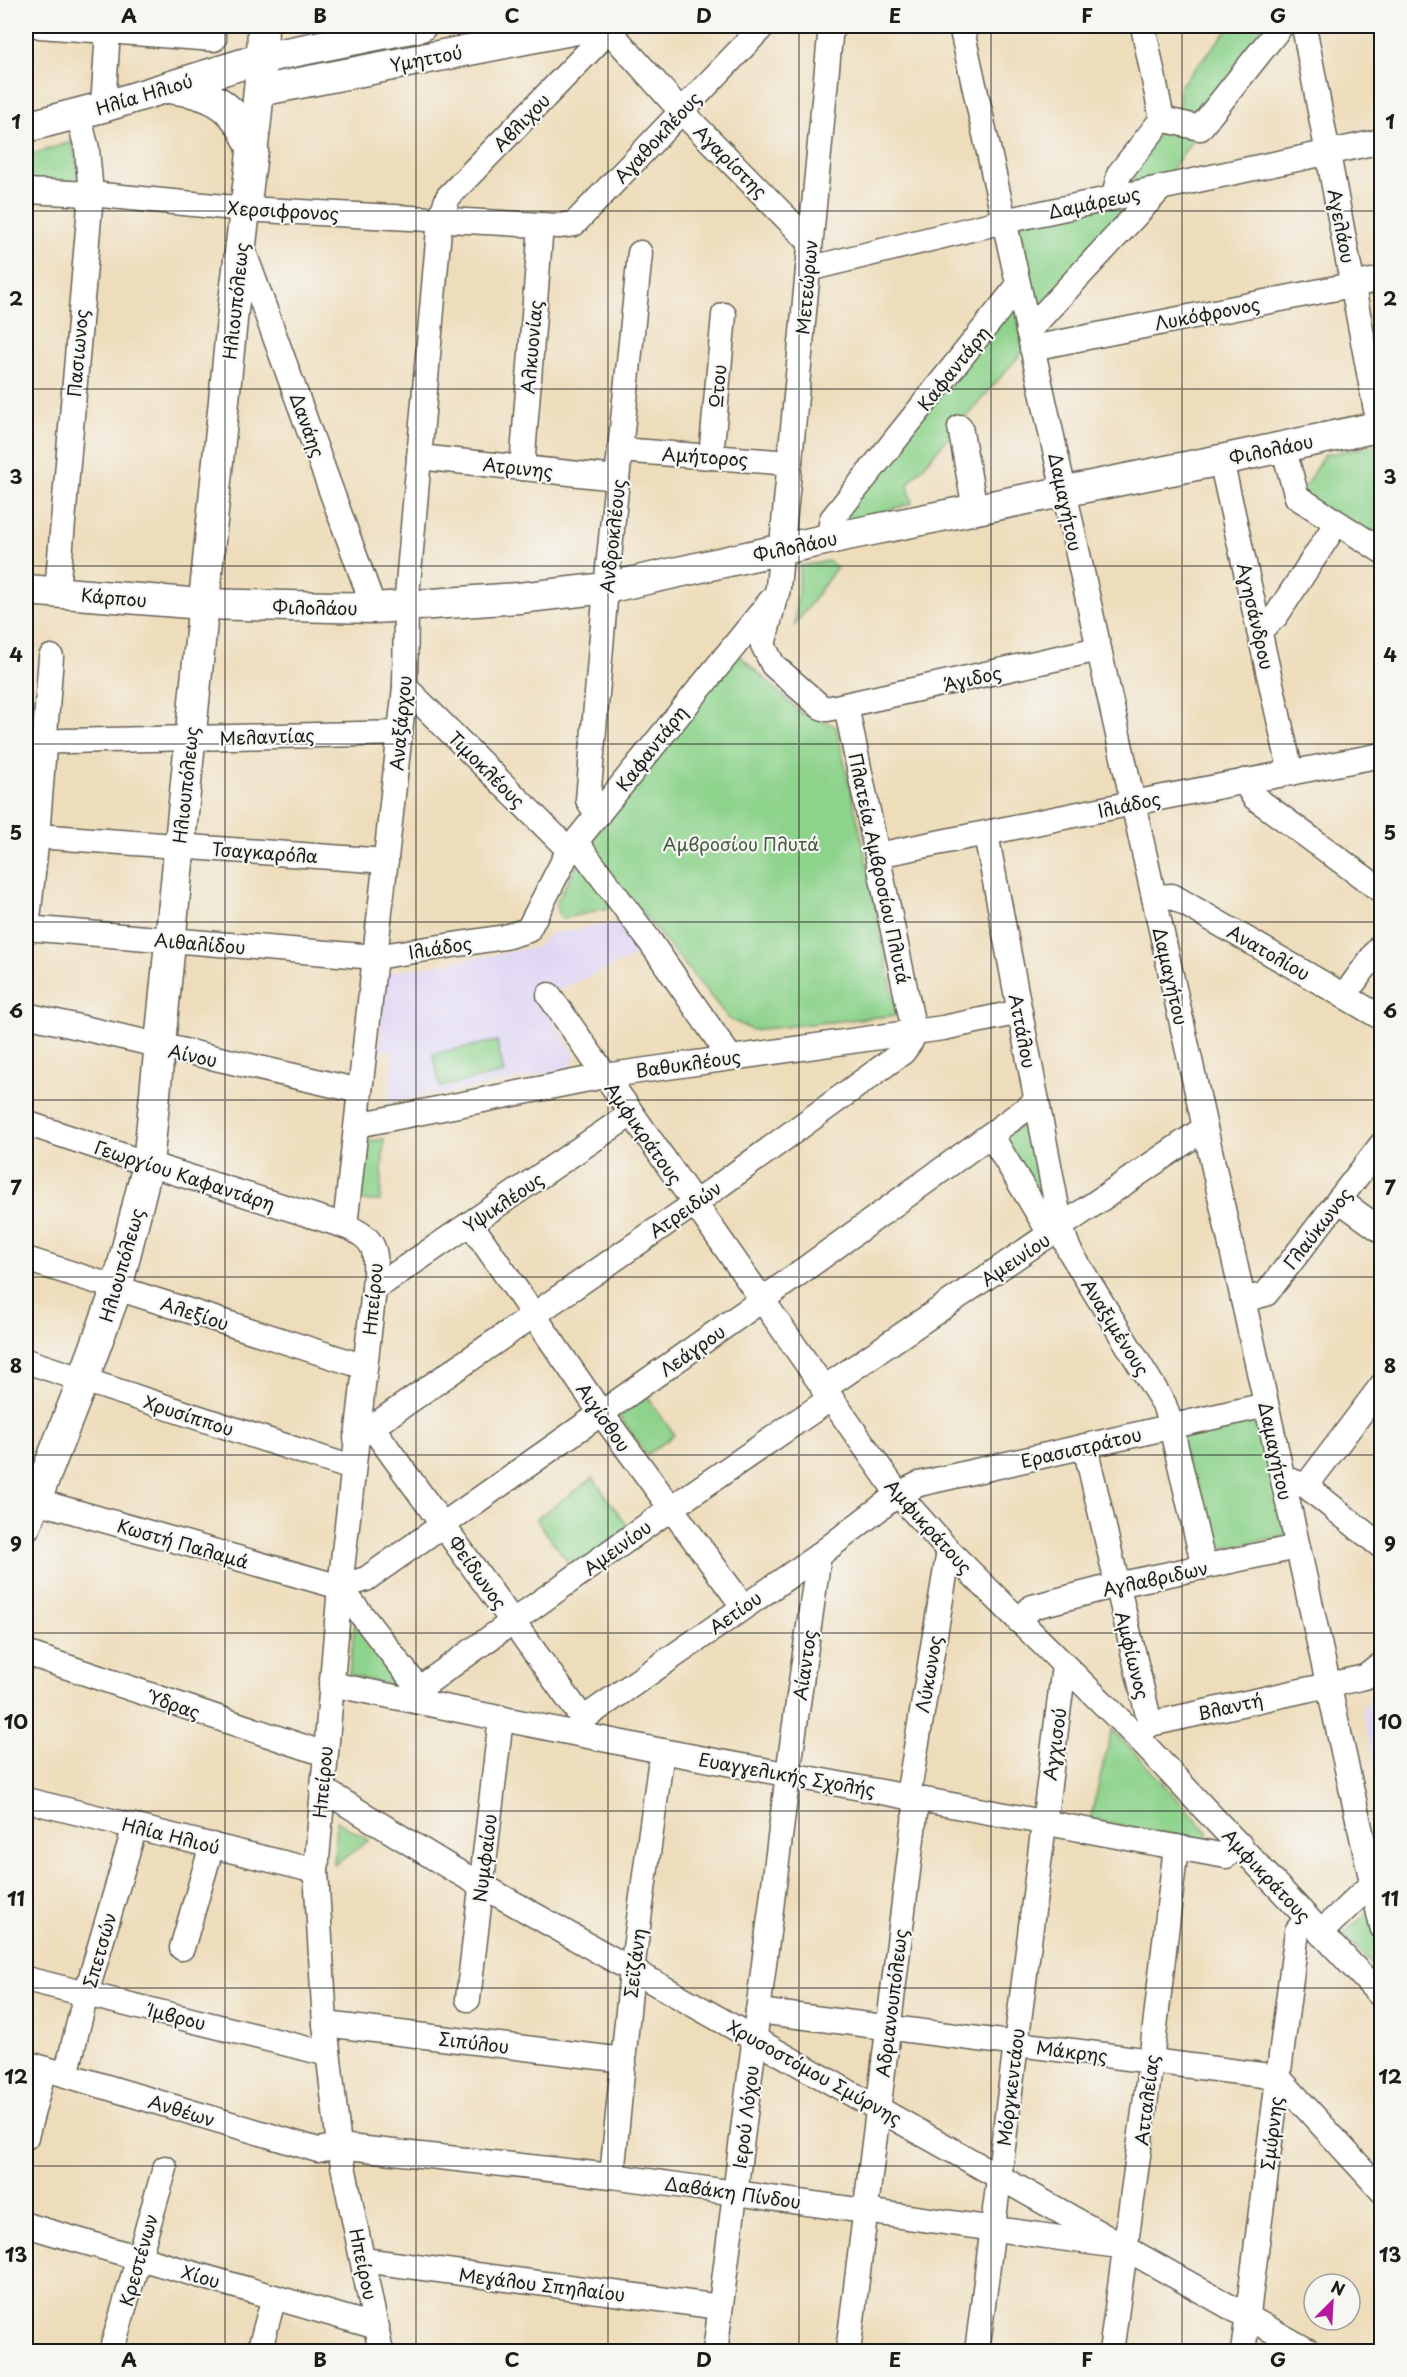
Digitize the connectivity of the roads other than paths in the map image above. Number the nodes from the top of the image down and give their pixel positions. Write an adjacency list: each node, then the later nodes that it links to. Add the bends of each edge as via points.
1 (40, 26): 12 (street)
2 (263, 26): 14 (main road, Ηλιουπόλεως)
3 (421, 26): 14 (main road, Υμηττού)
4 (592, 26): 16 (main road, Υμηττού)
5 (604, 26): 18 (street, Αγαρίστης); 29 (street, Αβλιχου, via 596,44 448,197)
6 (763, 26): 18 (street, Αγαθοκλέους)
7 (831, 26): 33 (street, Μετεώρων)
8 (961, 26): 30 (street, Δαμαγήτου)
9 (1143, 26): 19 (street)
10 (1281, 26): 19 (street, via 1200,128)
11 (1304, 26): 23 (street, Αγελάου)
12 (108, 31): 13 (street); 17 (street, Πασιωνος)
13 (214, 39)
14 (262, 58): 15 (main road, Ηλία Ηλιού); 16 (main road, Ηλιουπόλεως)
15 (166, 88): 17 (main road, Ηλία Ηλιού); 22 (main road, via 195,92 234,113)
16 (259, 91): 22 (main road, Ηλιουπόλεως)
17 (91, 110): 20 (main road, Ηλία Ηλιού); 26 (street, Πασιωνος, via 87,149)
18 (681, 111): 31 (street, Αγαθοκλέους, via 579,221); 33 (street, Αγαρίστης)
19 (1162, 119): 27 (street, via 1119,174)
20 (26, 127)
21 (1382, 141): 23 (street, Δαμάρεως)
22 (253, 151): 28 (main road, Ηλιουπόλεως)
23 (1328, 152): 24 (street, Δαμάρεως); 37 (street, Αγελάου)
24 (1161, 188): 27 (street, Δαμάρεως); 40 (street)
25 (26, 191): 26 (street, Χερσιφρονος)
26 (91, 194): 28 (street, Χερσιφρονος); 59 (street, Πασιωνος)
27 (1114, 197): 30 (street, Δαμάρεως)
28 (245, 209): 29 (street, Χερσιφρονος); 32 (main road, Ηλιουπόλεως)
29 (440, 218): 31 (street, Χερσιφρονος); 45 (street, Αναξάρχου)
30 (1004, 221): 35 (street, Δαμάρεως); 38 (street, Δαμαγήτου)
31 (541, 225): 49 (street, Αλκυονίας)
32 (241, 242): 61 (main road, Ηλιουπόλεως); 63 (street, Δανάης)
33 (810, 242): 35 (street, Μετεώρων)
34 (640, 253): 44 (street, Ανδροκλέους)
35 (808, 269): 48 (street, Μετεώρων)
36 (1382, 279): 37 (street, Λυκόφρονος)
37 (1353, 285): 40 (street, Λυκόφρονος); 41 (street, Αγελάου)
38 (1018, 286): 40 (street, Δαμαγήτου); 54 (street, Καφαντάρη, via 832,519)
39 (724, 315): 46 (street, Ωτου)
40 (1030, 339): 51 (street, Δαμαγήτου)
41 (1380, 426): 43 (main road, Φιλολάου)
42 (960, 427): 52 (street)
43 (1283, 447): 47 (main road, Φιλολάου); 53 (street, via 1297,496)
44 (620, 450): 46 (street, Αμήτορος); 50 (street, Ανδροκλέους)
45 (419, 457): 49 (street, Ατρινης); 62 (street, Αναξάρχου)
46 (711, 457): 48 (street, Αμήτορος)
47 (1221, 460): 51 (main road, Φιλολάου); 64 (street, Αγησάνδρου)
48 (790, 463): 55 (street, Μετεώρων)
49 (522, 468): 50 (street, Ατρινης)
50 (618, 478): 57 (street, Ανδροκλέους)
51 (1064, 492): 52 (main road, Φιλολάου); 65 (street, Δαμαγήτου)
52 (975, 509): 54 (main road, Φιλολάου)
53 (1336, 524): 56 (street); 64 (street, via 1276,616)
54 (828, 539): 55 (main road, Φιλολάου)
55 (782, 549): 57 (main road, Φιλολάου); 60 (street)
56 (1382, 551)
57 (606, 588): 62 (main road, Φιλολάου); 76 (street, Ανδροκλέους, via 588,800)
58 (26, 590): 59 (main road, Κάρπου)
59 (57, 592): 61 (main road, Κάρπου)
60 (777, 593): 68 (street, via 763,645 773,665 821,707); 76 (street, Καφαντάρη)
61 (202, 604): 63 (main road, Φιλολάου); 70 (main road, Ηλιουπόλεως)
62 (406, 607): 63 (main road, Φιλολάου); 67 (street, Αναξάρχου)
63 (374, 608)
64 (1259, 631): 73 (street, Αγησάνδρου)
65 (1099, 649): 68 (street, Άγιδος); 75 (street, Δαμαγήτου)
66 (51, 657): 71 (street)
67 (405, 687): 69 (street, Αναξάρχου); 80 (street, Τιμοκλέους)
68 (846, 706): 81 (street, Πλατεία Αμβροσίου Πλυτά)
69 (400, 733): 70 (street, Μελαντίας); 82 (street, Αναξάρχου)
70 (190, 738): 71 (street, Μελαντίας); 79 (main road, Ηλιουπόλεως)
71 (35, 742): 78 (street)
72 (1382, 755): 73 (street, Ιλιάδος)
73 (1291, 773): 74 (street, Ιλιάδος)
74 (1244, 781): 75 (street, Ιλιάδος); 83 (street, via 1254,797)
75 (1133, 803): 77 (street, Ιλιάδος); 84 (street, Δαμαγήτου)
76 (598, 815): 80 (street, Καφαντάρη)
77 (986, 834): 81 (street, Ιλιάδος); 92 (street, Αττάλου)
78 (37, 836): 79 (street, Τσαγκαρόλα); 85 (street)
79 (179, 845): 82 (street, Τσαγκαρόλα); 87 (main road, Ηλιουπόλεως)
80 (573, 846): 86 (street, Καφαντάρη, via 528,930); 97 (street, via 649,940)
81 (878, 855): 95 (street, Πλατεία Αμβροσίου Πλυτά)
82 (386, 861): 89 (street, Αναξάρχου)
83 (1382, 891)
84 (1154, 897): 91 (street, Ανατολίου, via 1172,896); 104 (street, Δαμαγήτου)
85 (26, 928): 87 (street, Αιθαλίδου)
86 (505, 937): 89 (street, Ιλιάδος)
87 (169, 941): 89 (street, Αιθαλίδου); 96 (main road, Ηλιουπόλεως)
88 (1382, 944): 91 (street)
89 (375, 957): 99 (street, Αναξάρχου)
90 (549, 995): 98 (street, Αμφικράτους)
91 (1344, 996): 94 (street, Ανατολίου)
92 (1020, 1012): 95 (street); 100 (street, Αττάλου)
93 (26, 1015): 96 (street, Αίνου)
94 (1382, 1018)
95 (914, 1031): 97 (street, Βαθυκλέους); 109 (street, Ατρειδών, via 903,1052)
96 (159, 1047): 99 (street, Αίνου); 107 (main road, Ηλιουπόλεως)
97 (730, 1057): 98 (street, Βαθυκλέους)
98 (604, 1076): 101 (street, Αμφικράτους); 103 (street, Βαθυκλέους)
99 (360, 1091): 103 (street, Αναξάρχου)
100 (1037, 1101): 105 (street, Λεάγρου); 112 (street, Αττάλου)
101 (631, 1114): 109 (street, Αμφικράτους); 110 (street, Υψικλέους)
102 (26, 1124): 107 (street, Γεωργίου Καφαντάρη)
103 (357, 1125): 111 (street, Αναξάρχου)
104 (1205, 1128): 112 (street, Αμεινίου); 118 (street, Δαμαγήτου)
105 (991, 1135): 112 (street, Αναξιμένους); 117 (street, Λεάγρου)
106 (1382, 1144): 108 (street, Γλαύκωνος)
107 (148, 1164): 111 (street, Γεωργίου Καφαντάρη); 115 (main road, Ηλιουπόλεως)
108 (1339, 1200): 113 (street); 118 (street, Γλαύκωνος, via 1266,1294)
109 (694, 1204): 117 (street, Αμφικράτους); 119 (street, Ατρειδών)
110 (471, 1224): 116 (street, Υψικλέους); 119 (street, Αιγίσθου)
111 (345, 1226): 116 (street, Ηπείρου, via 359,1231 374,1246)
112 (1056, 1231): 124 (street, Αμεινίου); 127 (street, Αναξιμένους, via 1164,1404)
113 (1382, 1231)
114 (26, 1259): 115 (street, Αλεξίου)
115 (117, 1288): 121 (street, Αλεξίου); 122 (main road, Ηλιουπόλεως)
116 (375, 1289): 121 (street, Ηπείρου)
117 (762, 1300): 124 (street, Αμφικράτους); 126 (street, Λεάγρου)
118 (1243, 1300): 125 (street, Δαμαγήτου)
119 (532, 1316): 126 (street, Αιγίσθου); 128 (street, Ατρειδών)
120 (26, 1362): 122 (street, Χρυσίππου)
121 (365, 1367): 128 (street, Ηπείρου)
122 (83, 1380): 130 (street, Χρυσίππου); 134 (main road, Ηλιουπόλεως)
123 (1382, 1385): 132 (street)
124 (826, 1394): 133 (street, Αμφικράτους); 135 (street, Αμεινίου)
125 (1266, 1405): 127 (street, Ερασιστράτου); 131 (street, Δαμαγήτου)
126 (601, 1413): 135 (street, Αιγίσθου); 136 (street, Λεάγρου)
127 (1171, 1426): 129 (street, Ερασιστράτου); 141 (street, Αναξιμένους)
128 (364, 1433): 130 (street, Ηπείρου); 136 (street, Φείδωνος)
129 (1085, 1446): 133 (street, Ερασιστράτου, via 919,1484); 142 (street, Αμφίωνος)
130 (352, 1468): 143 (street, Ηπείρου)
131 (1282, 1478): 132 (street); 138 (street, Δαμαγήτου)
132 (1306, 1486): 137 (street)
133 (898, 1494): 139 (street, Αμφικράτους); 140 (street, Αετίου)
134 (29, 1508): 143 (street, Κωστή Παλαμά)
135 (670, 1509): 144 (street, Αιγίσθου); 145 (street, Αμεινίου)
136 (443, 1525): 143 (street, Λεάγρου, via 366,1579); 145 (street, Φείδωνος)
137 (1382, 1546)
138 (1297, 1547): 141 (street, Αγλαβριδων); 150 (street, Δαμαγήτου)
139 (949, 1551): 146 (street, Αμφικράτους); 160 (street, Λύκωνος)
140 (819, 1555): 144 (street, Αετίου); 158 (street, Αίαντος)
141 (1204, 1567): 142 (street, Αγλαβριδων)
142 (1116, 1586): 146 (street, Αγλαβριδων, via 1032,1607); 155 (street, Αμφίωνος)
143 (340, 1587): 151 (street, Ηπείρου); 152 (street)
144 (743, 1606): 154 (street, Αετίου)
145 (514, 1621): 152 (street, Αμεινίου); 154 (street, Φείδωνος)
146 (1019, 1621): 149 (street, Αμφικράτους)
147 (26, 1653): 157 (street, Ύδρας)
148 (1382, 1664): 150 (street, Βλαντή, via 1365,1677)
149 (1064, 1666): 155 (street, Αμφικράτους); 162 (street, Αγχισού)
150 (1328, 1683): 155 (street, Βλαντή); 168 (street, Δαμαγήτου)
151 (331, 1684): 152 (street, Ευαγγελικής Σχολής); 157 (street, Ηπείρου)
152 (413, 1694): 153 (street, Ευαγγελικής Σχολής)
153 (501, 1718): 154 (street, Ευαγγελικής Σχολής); 169 (street, Νυμφαίου)
154 (581, 1726): 156 (street, Ευαγγελικής Σχολής)
155 (1144, 1731): 165 (street, Αμφικράτους)
156 (662, 1751): 158 (street, Ευαγγελικής Σχολής); 173 (street, Σεϊζάνη)
157 (325, 1754): 159 (street, Ηπείρου)
158 (788, 1774): 160 (street, Ευαγγελικής Σχολής); 178 (street, Ιερού Λόχου)
159 (322, 1789): 167 (street, Ηπείρου); 169 (street, Χρυσοστόμου Σμύρνης)
160 (912, 1797): 162 (street, Ευαγγελικής Σχολής); 180 (street, Αδριανουπόλεως)
161 (26, 1800): 163 (street, Ηλία Ηλιού)
162 (1044, 1823): 166 (street, Ευαγγελικής Σχολής); 182 (street, Μόργκεντάου)
163 (135, 1826): 164 (street, Ηλία Ηλιού); 175 (street, Σπετσών)
164 (212, 1845): 167 (street, Ηλία Ηλιού); 172 (street)
165 (1240, 1845): 166 (street, Ευαγγελικής Σχολής, via 1226,1856); 170 (street, Αμφικράτους)
166 (1176, 1847): 185 (street, Ατταλείας)
167 (316, 1870): 179 (street, Ηπείρου)
168 (1376, 1878): 170 (street); 171 (street, Δαμαγήτου)
169 (481, 1885): 173 (street, Χρυσοστόμου Σμύρνης); 177 (street, Νυμφαίου)
170 (1313, 1926): 176 (street, Αμφικράτους); 187 (street, Σμύρνης, via 1297,1931)
171 (1382, 1927)
172 (182, 1948)
173 (632, 1970): 181 (street, Χρυσοστόμου Σμύρνης); 184 (street, Σεϊζάνη)
174 (26, 1979): 175 (street, Ίμβρου)
175 (86, 1994): 183 (street, Ίμβρου); 186 (street, Σπετσών)
176 (1382, 1997)
177 (468, 1999)
178 (758, 2011): 180 (street, Μάκρης); 181 (street, Ιερού Λόχου)
179 (325, 2024): 183 (street, Ηπείρου); 184 (street, Σιπύλου)
180 (888, 2028): 182 (street, Μάκρης); 188 (street, Αδριανουπόλεως)
181 (754, 2038): 188 (street, Χρυσοστόμου Σμύρνης); 194 (street, Ιερού Λόχου)
182 (1016, 2044): 185 (street, Μάκρης); 193 (street, Μόργκεντάου)
183 (328, 2054): 190 (street, Ηπείρου)
184 (624, 2060): 192 (street, Σεϊζάνη)
185 (1151, 2061): 187 (street, Μάκρης); 199 (street, Ατταλείας)
186 (45, 2069): 189 (street, Σπετσών); 190 (street, Ανθέων, via 318,2150)
187 (1278, 2077): 195 (street); 204 (street, Σμύρνης)
188 (878, 2108): 193 (street, Χρυσοστόμου Σμύρνης); 196 (street, Αδριανουπόλεως)
189 (26, 2137)
190 (339, 2146): 192 (street, Δαβάκη Πίνδου); 201 (street, Ηπείρου)
191 (165, 2168): 200 (street, Κρεστένων)
192 (612, 2176): 194 (street, Δαβάκη Πίνδου)
193 (999, 2176): 198 (street, Μόργκεντάου); 199 (street, Χρυσοστόμου Σμύρνης)
194 (735, 2191): 196 (street, Δαβάκη Πίνδου); 203 (street, Ιερού Λόχου)
195 (1382, 2191)
196 (865, 2210): 198 (street, Δαβάκη Πίνδου); 210 (street, Αδριανουπόλεως)
197 (26, 2225): 200 (street, Χίου)
198 (993, 2229): 199 (street, Δαβάκη Πίνδου); 211 (street, Μόργκεντάου)
199 (1126, 2247): 204 (street, Χρυσοστόμου Σμύρνης); 212 (street, Ατταλείας)
200 (138, 2258): 202 (street, Χίου); 206 (street, Κρεστένων)
201 (363, 2260): 203 (street, Μεγάλου Σπηλαίου); 205 (street, Ηπείρου)
202 (274, 2297): 205 (street, Χίου); 207 (street)
203 (720, 2307): 209 (street, Ιερού Λόχου)
204 (1248, 2316): 213 (street, Σμύρνης); 214 (street, Χρυσοστόμου Σμύρνης)
205 (377, 2327): 208 (street, Ηπείρου)
206 (111, 2352)
207 (259, 2352)
208 (381, 2352)
209 (715, 2352)
210 (848, 2352)
211 (977, 2352)
212 (1111, 2352)
213 (1243, 2352)
214 (1310, 2352)

